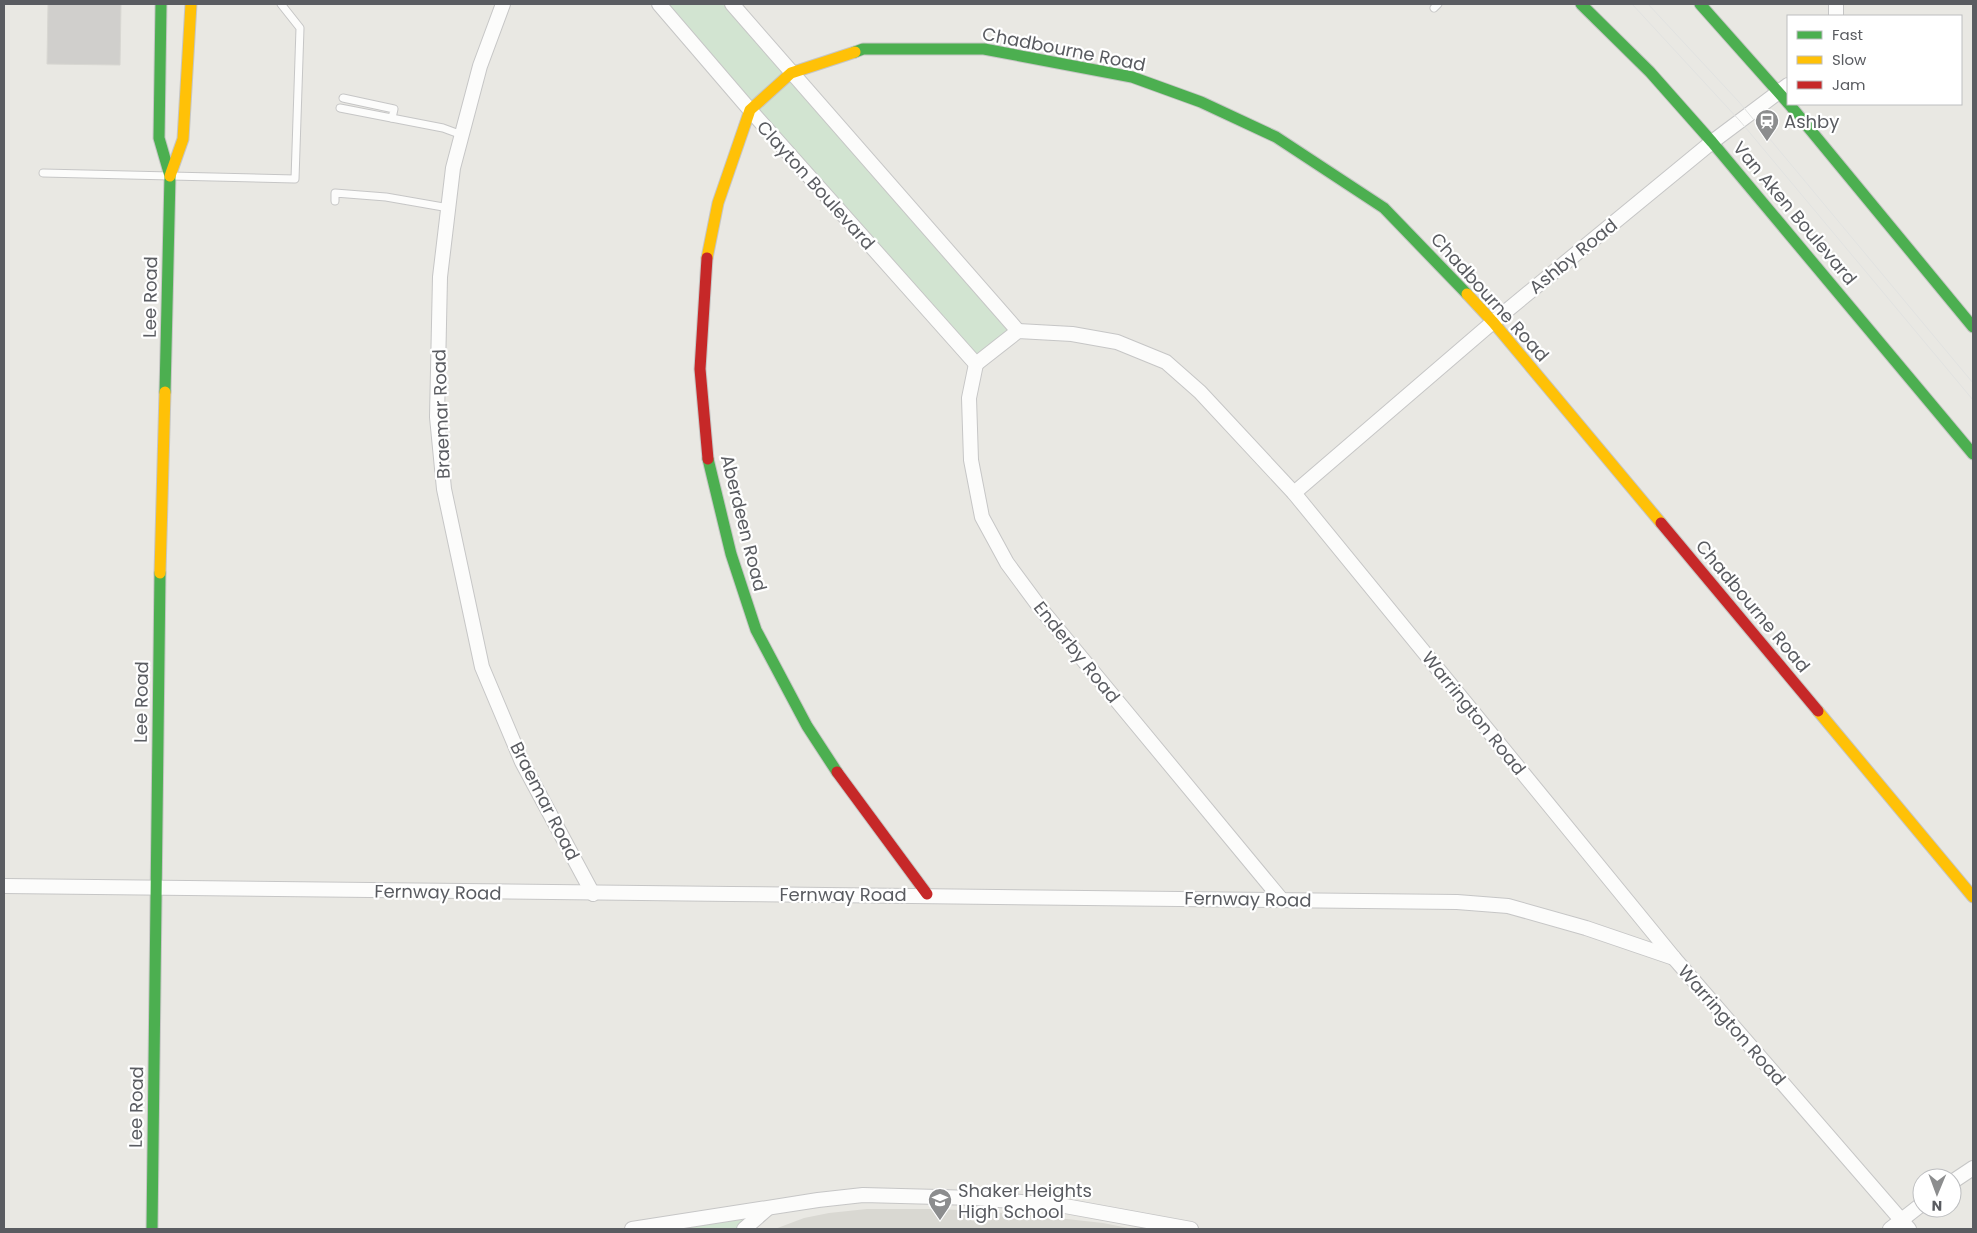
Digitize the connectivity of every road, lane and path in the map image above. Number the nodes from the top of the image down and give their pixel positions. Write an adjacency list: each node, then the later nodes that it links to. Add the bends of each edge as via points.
1 (161, 4): 20 (street, Lee Road, via 159,138)
2 (191, 4): 20 (street, Lee Road, via 183,138)
3 (281, 4): 20 (lane, via 300,28 295,179)
4 (502, 4): 17 (street, Braemar Road, via 480,66)
5 (659, 4): 15 (street, Clayton Boulevard)
6 (732, 4): 9 (street)
7 (1580, 4): 18 (street, Van Aken Boulevard, via 1650,72)
8 (1700, 4): 10 (street)
9 (791, 73): 15 (street, Aberdeen Road); 23 (street, Chadbourne Road, via 863,49 984,49 1132,77 1201,102 1276,137 1384,208); 25 (street)
10 (1783, 88): 12 (street); 18 (street, Ashby Road)
11 (343, 98): 16 (lane, via 394,109)
12 (1787, 101)
13 (1789, 105): 24 (street)
14 (340, 108): 16 (lane)
15 (750, 110): 26 (street, Clayton Boulevard); 32 (street, Aberdeen Road, via 718,203 706,263 700,369 710,467 731,554 756,630 807,726 855,798)
16 (392, 118): 17 (lane)
17 (462, 135): 22 (street, Braemar Road, via 453,168)
18 (1712, 142): 23 (street, Ashby Road); 27 (street, Van Aken Boulevard)
19 (42, 173): 20 (lane)
20 (170, 176): 30 (street, Lee Road)
21 (335, 201): 22 (lane, via 335,192)
22 (448, 208): 31 (street, Braemar Road, via 440,277 437,417 444,489 461,576 482,667 522,762)
23 (1493, 322): 28 (street, Ashby Road); 33 (street, Chadbourne Road)
24 (1973, 327)
25 (1018, 331): 26 (street); 28 (street, Warrington Road, via 1072,334 1117,342 1166,362 1200,392)
26 (976, 364): 34 (street, Enderby Road, via 970,398 971,460 982,517 1007,563 1040,609)
27 (1973, 454)
28 (1294, 493): 35 (street, Warrington Road)
29 (4, 886): 30 (street, Fernway Road)
30 (156, 889): 31 (street, Fernway Road); 41 (street, Lee Road)
31 (593, 894): 32 (street, Fernway Road)
32 (927, 894): 34 (street, Fernway Road)
33 (1973, 897)
34 (1281, 899): 35 (street, Fernway Road, via 1508,906)
35 (1674, 958): 40 (street, Warrington Road)
36 (1973, 1168): 37 (street)
37 (1962, 1175)
38 (767, 1209): 42 (street); 43 (street); 44 (street, via 863,1195 976,1198 1065,1206)
39 (1912, 1214): 40 (street)
40 (1900, 1226)
41 (152, 1229)
42 (632, 1229)
43 (744, 1229)
44 (1191, 1229)

